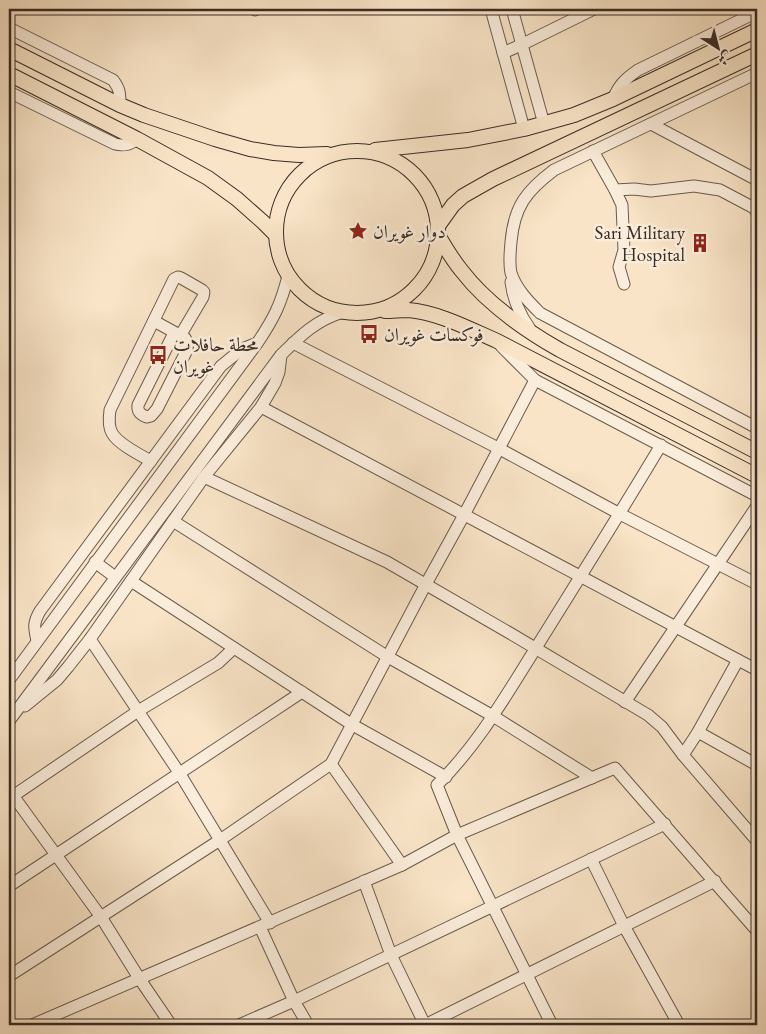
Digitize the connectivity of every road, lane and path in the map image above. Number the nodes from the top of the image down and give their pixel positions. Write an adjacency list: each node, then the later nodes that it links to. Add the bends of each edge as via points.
1 (491, 9): 9 (street)
2 (512, 9): 7 (street)
3 (594, 9): 7 (street)
4 (757, 12): 14 (street, via 638,70 618,88)
5 (9, 28): 15 (street, via 113,80 118,87)
6 (757, 30): 14 (main road)
7 (521, 45): 9 (street); 16 (street)
8 (9, 49): 15 (main road)
9 (503, 52): 18 (street)
10 (757, 54): 26 (main road, via 486,183 453,205)
11 (757, 73): 17 (street)
12 (9, 74): 19 (main road)
13 (9, 92): 19 (street, via 115,144 127,145)
14 (613, 99): 16 (main road)
15 (120, 104): 22 (main road, via 250,149 299,155)
16 (544, 124): 18 (main road)
17 (651, 124): 21 (street); 23 (street)
18 (524, 129): 20 (main road, via 468,140)
19 (137, 139): 27 (main road, via 223,188)
20 (361, 151): 22 (main road); 26 (main road, via 392,159 414,174 434,205)
21 (593, 151): 24 (street); 28 (street, via 554,170 526,196 515,215 512,229)
22 (338, 153): 27 (main road, via 308,167 292,183 278,212)
23 (757, 180)
24 (615, 190): 25 (street, via 651,191 694,186 720,190 754,208); 30 (street, via 622,205 624,250 619,267)
25 (757, 214)
26 (438, 230): 32 (main road, via 435,254 421,281 399,301); 35 (main road, via 461,271 513,320)
27 (275, 234): 29 (main road, via 280,260)
28 (511, 272): 35 (street, via 517,307); 42 (street, via 521,292 540,313)
29 (288, 276): 31 (main road, via 312,300); 37 (street, via 276,313)
30 (624, 284)
31 (343, 312): 32 (main road); 38 (street, via 320,322)
32 (372, 312): 36 (main road, via 422,312)
33 (154, 321): 34 (street); 34 (street, via 174,279 185,280 202,290 204,295); 46 (street, via 109,416 115,438)
34 (177, 334): 34 (street, via 188,342 187,350 157,409 151,416 144,416 138,411 138,405)
35 (534, 334): 45 (main road)
36 (497, 341): 40 (street); 48 (main road)
37 (258, 342): 46 (street, via 242,349 221,366); 47 (street)
38 (293, 343): 39 (street); 44 (street)
39 (281, 355): 41 (street, via 280,372); 58 (street)
40 (535, 380): 43 (street); 44 (street)
41 (261, 407): 49 (street); 53 (street)
42 (757, 428)
43 (661, 445): 50 (street); 52 (street)
44 (498, 448): 52 (street); 53 (street)
45 (757, 452)
46 (154, 457): 47 (street); 57 (street)
47 (170, 462): 55 (street)
48 (757, 476)
49 (204, 477): 54 (street); 62 (street, via 387,562)
50 (757, 496)
51 (757, 506): 56 (street)
52 (620, 514): 56 (street); 59 (street)
53 (464, 515): 59 (street); 62 (street)
54 (173, 521): 60 (street); 69 (street)
55 (95, 562): 58 (street); 61 (street)
56 (718, 563): 63 (street); 64 (street)
57 (67, 574): 61 (street); 66 (street, via 36,618)
58 (115, 577): 77 (street)
59 (580, 577): 64 (street); 68 (street)
60 (131, 581): 65 (street); 67 (street)
61 (79, 584): 66 (street)
62 (426, 584): 68 (street); 69 (street)
63 (757, 584)
64 (675, 627): 70 (street); 74 (street)
65 (90, 639): 75 (street); 77 (street, via 57,680)
66 (37, 641): 72 (street)
67 (234, 648): 73 (street); 75 (street, via 218,663)
68 (535, 649): 74 (street); 76 (street)
69 (388, 657): 76 (street); 78 (street)
70 (738, 660): 71 (street); 79 (street)
71 (757, 670)
72 (9, 680)
73 (302, 692): 78 (street); 83 (street)
74 (625, 702): 80 (street, via 662,727)
75 (138, 710): 83 (street); 86 (street)
76 (493, 716): 84 (street); 85 (street)
77 (11, 718)
78 (351, 724): 81 (street); 84 (street)
79 (698, 732): 80 (street); 82 (street)
80 (683, 755): 90 (street)
81 (331, 764): 89 (street); 93 (street)
82 (757, 765)
83 (180, 774): 89 (street); 91 (street)
84 (446, 777): 88 (street, via 437,785)
85 (592, 778): 87 (street, via 615,768); 88 (street)
86 (11, 793): 91 (street)
87 (664, 824): 92 (street); 94 (street)
88 (457, 835): 93 (street); 97 (street)
89 (220, 840): 98 (street); 99 (street)
90 (757, 841)
91 (56, 855): 96 (street); 98 (street)
92 (591, 859): 97 (street); 100 (street)
93 (402, 865): 95 (street)
94 (715, 881): 100 (street); 101 (street)
95 (364, 882): 99 (street); 102 (street)
96 (9, 886)
97 (493, 906): 102 (street); 103 (street)
98 (101, 917): 104 (street); 105 (street)
99 (265, 925): 105 (street); 106 (street)
100 (624, 926): 103 (street); 113 (street)
101 (757, 931)
102 (392, 955): 106 (street); 111 (street)
103 (527, 975): 111 (street); 112 (street)
104 (9, 976)
105 (139, 978): 107 (street); 108 (street)
106 (294, 1001): 109 (street); 110 (street)
107 (32, 1025)
108 (171, 1025)
109 (239, 1025)
110 (308, 1025)
111 (425, 1025)
112 (552, 1025)
113 (679, 1025)

